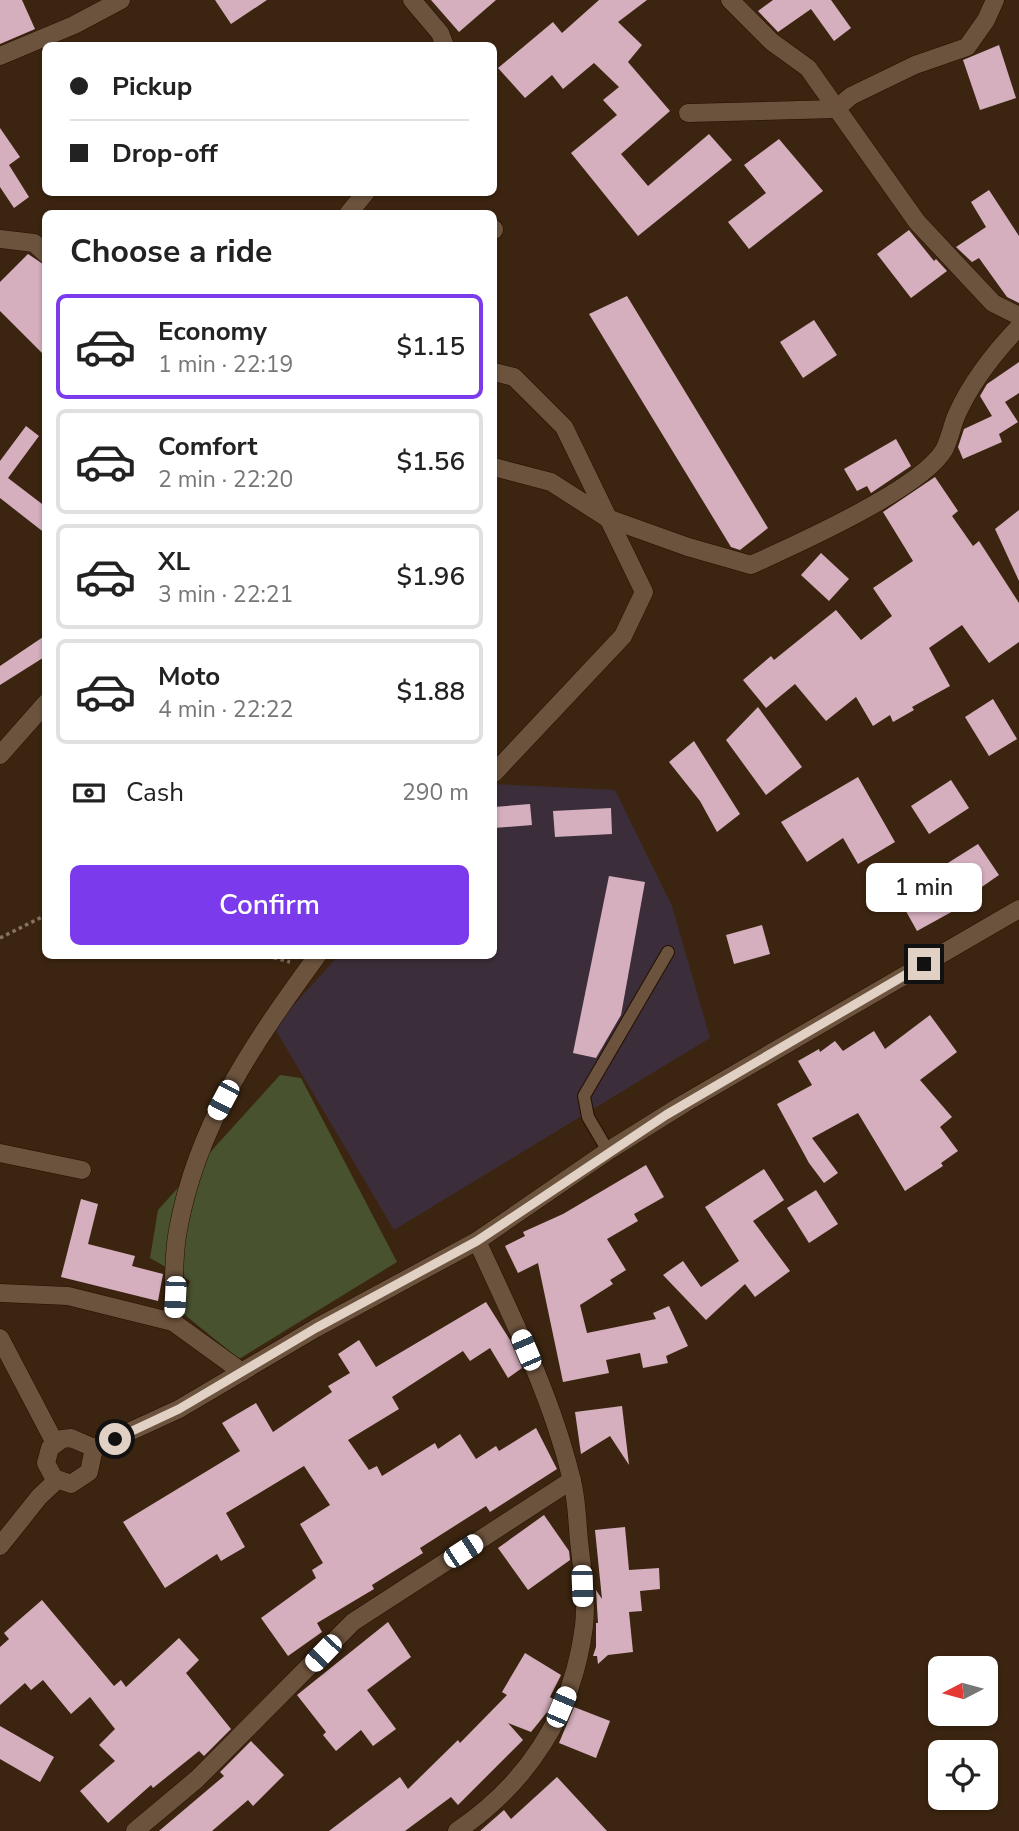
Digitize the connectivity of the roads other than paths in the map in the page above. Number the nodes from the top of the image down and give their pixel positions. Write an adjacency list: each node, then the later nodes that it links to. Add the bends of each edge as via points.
1 (121, 0): 6 (street)
2 (412, 0): 5 (street)
3 (730, 0): 7 (street, via 772,42 808,68)
4 (996, 0): 7 (street, via 967,47 915,65)
5 (443, 42)
6 (0, 56)
7 (836, 108): 8 (street); 13 (street, via 917,222 993,303)
8 (688, 113)
9 (363, 196): 10 (street)
10 (351, 210)
11 (0, 239): 12 (street)
12 (42, 247)
13 (1019, 316)
14 (1019, 327): 17 (street, via 991,356 960,408 944,450 914,478 830,530 751,565)
15 (497, 373): 17 (street, via 514,377 564,427)
16 (497, 468): 17 (street, via 551,482)
17 (607, 518): 20 (street, via 643,592 623,636)
18 (42, 708): 19 (street)
19 (0, 755)
20 (497, 770)
21 (1019, 909): 24 (street)
22 (668, 952): 24 (lane, via 584,1096 588,1117)
23 (315, 959): 29 (street, via 243,1062 202,1139 177,1232)
24 (608, 1151): 27 (street)
25 (0, 1153): 26 (street)
26 (82, 1170)
27 (477, 1241): 31 (street); 35 (street, via 536,1375)
28 (0, 1293): 29 (street, via 68,1296)
29 (173, 1322): 31 (street)
30 (0, 1338): 32 (street)
31 (242, 1372): 33 (street, via 179,1409)
32 (55, 1443): 33 (street, via 71,1438); 34 (street, via 46,1463)
33 (94, 1448): 34 (street, via 85,1477 71,1484)
34 (57, 1480): 36 (street)
35 (572, 1480): 37 (street, via 354,1622 197,1779); 38 (street, via 584,1625 569,1688 544,1745 509,1789)
36 (0, 1546)
37 (135, 1831)
38 (457, 1831)

